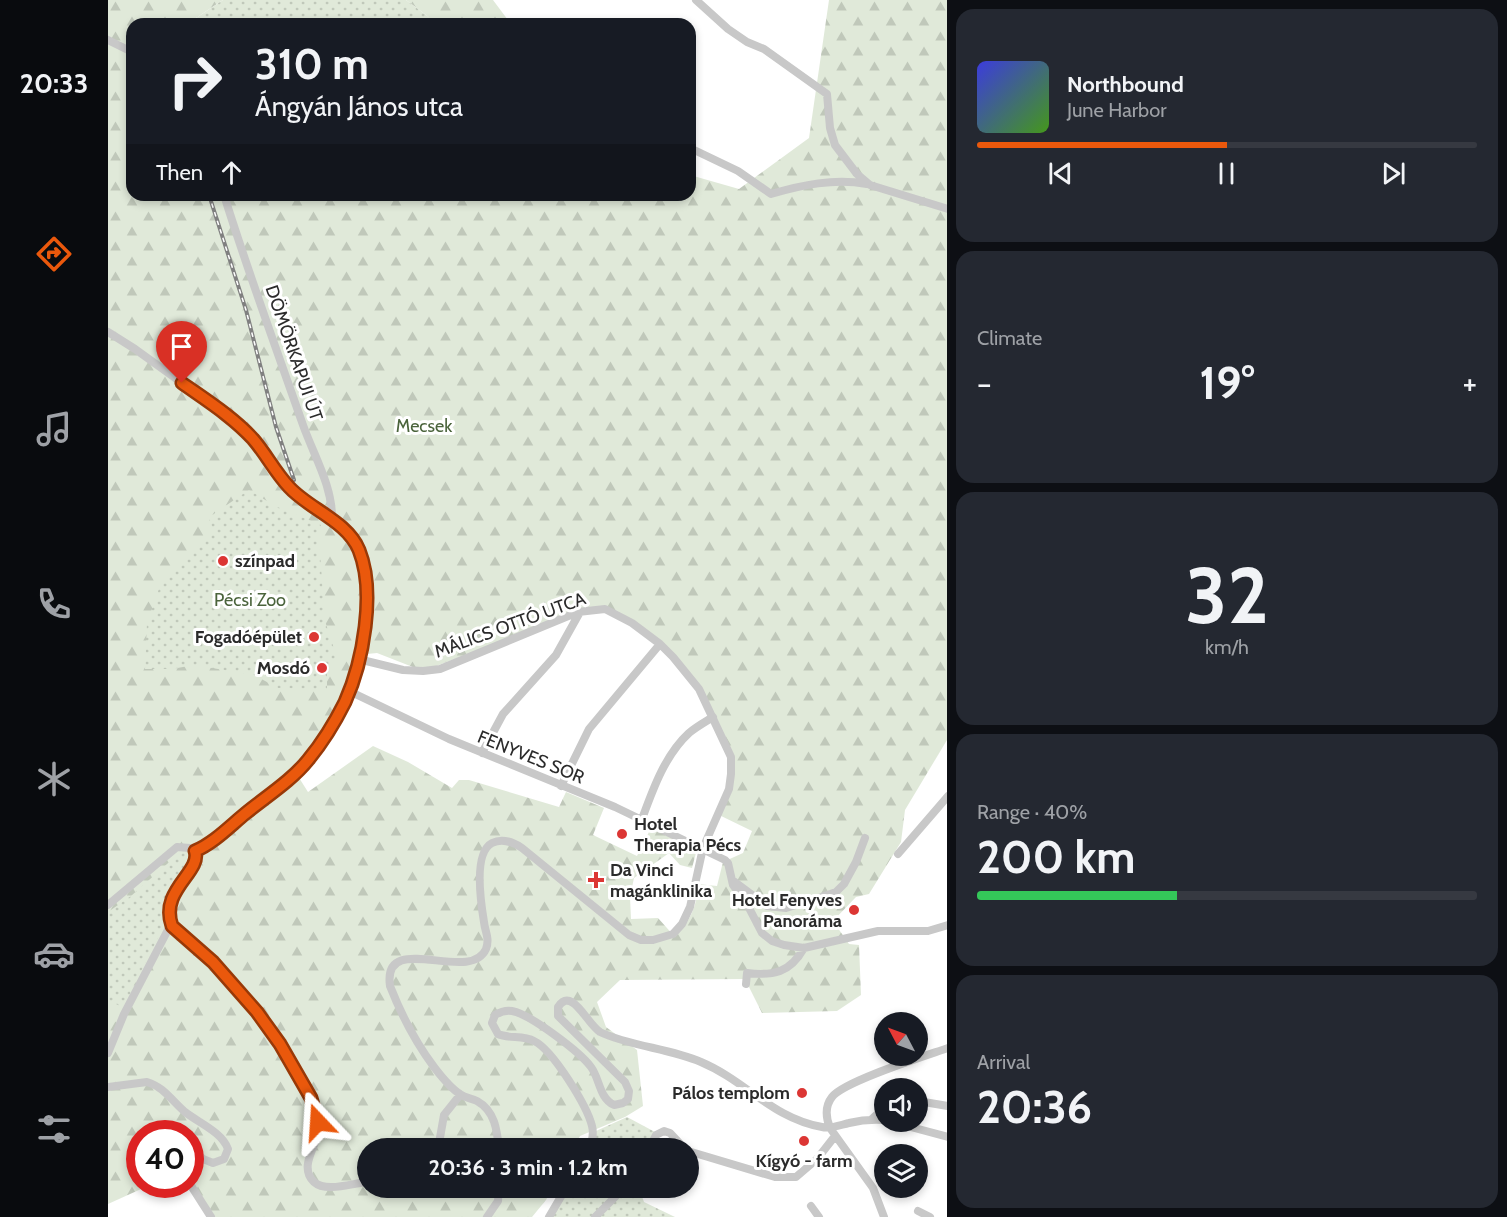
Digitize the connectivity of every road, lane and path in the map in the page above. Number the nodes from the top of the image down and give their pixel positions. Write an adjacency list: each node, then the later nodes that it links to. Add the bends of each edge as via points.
1 (696, 0): 5 (street, via 728,29 764,49 827,94 835,145)
2 (108, 39): 3 (street)
3 (126, 49)
4 (696, 151): 6 (street, via 738,171 771,194)
5 (851, 166): 6 (street); 7 (street)
6 (841, 182): 7 (street)
7 (870, 185): 9 (street)
8 (226, 201): 11 (street, DÖMÖRKAPUI ÚT, via 324,479)
9 (947, 209)
10 (108, 332): 11 (street, via 230,418 253,439 289,486)
11 (332, 520): 14 (street, via 349,534 364,568 366,608)
12 (580, 612): 13 (street, MÁLICS OTTÓ UTCA, via 605,609); 14 (street, MÁLICS OTTÓ UTCA, via 440,669 403,670); 17 (street, via 556,655 503,714)
13 (660, 644): 16 (street, MÁLICS OTTÓ UTCA, via 699,689); 18 (street, via 589,729)
14 (358, 659): 15 (street)
15 (349, 691): 17 (street, FENYVES SOR); 23 (street, via 337,718 307,762)
16 (713, 717): 20 (street, via 690,732 665,765); 22 (street, MÁLICS OTTÓ UTCA, via 731,757 731,774 729,789)
17 (482, 753): 18 (street, FENYVES SOR)
18 (561, 786): 20 (street, FENYVES SOR)
19 (947, 797): 24 (street)
20 (642, 819): 22 (street, FENYVES SOR)
21 (865, 838): 25 (street, FENYVES SOR, via 856,862 836,892 776,908)
22 (703, 848): 25 (street, FENYVES SOR, via 728,863 731,879); 34 (street, MÁLICS OTTÓ UTCA, via 686,918 673,934 653,940 629,935 516,845 496,841 484,849 480,881 488,939 483,954 472,961 403,959 392,969 389,980 417,1041)
23 (195, 851): 26 (street, via 182,846 172,849); 27 (street, via 195,863 173,893)
24 (898, 854)
25 (741, 890): 29 (street, via 767,938)
26 (108, 905)
27 (171, 924): 32 (street); 51 (street, via 213,962 257,1012 311,1098 318,1122 317,1140 308,1162 308,1173 314,1182 325,1187)
28 (947, 925): 29 (street, via 928,931 878,931)
29 (804, 948): 30 (street, via 783,970 764,975 747,973)
30 (746, 984)
31 (947, 1048): 40 (street, via 839,1090 829,1101 826,1118)
32 (108, 1053)
33 (108, 1088): 38 (street, via 153,1084)
34 (460, 1095): 44 (street, via 444,1115); 45 (street, via 479,1102 489,1111)
35 (928, 1103): 36 (street)
36 (947, 1106)
37 (872, 1119): 40 (street)
38 (197, 1120)
39 (204, 1125): 50 (street, via 222,1138 228,1149 224,1159 213,1163)
40 (830, 1128): 42 (street); 46 (street, via 774,1109 729,1075 698,1060 600,1032 575,1004 565,1000 558,1007 558,1016 625,1082 628,1099 614,1105 605,1098 592,1068 582,1056 517,1012 495,1015 492,1023 498,1034 535,1041 556,1062 593,1127)
41 (928, 1132): 43 (street)
42 (835, 1136): 49 (street, via 796,1177 775,1177); 63 (street, via 873,1188)
43 (947, 1137)
44 (440, 1138)
45 (498, 1138)
46 (592, 1138)
47 (654, 1138): 48 (street, via 664,1131)
48 (675, 1138)
49 (699, 1154)
50 (204, 1159)
51 (357, 1183)
52 (199, 1198): 58 (street)
53 (498, 1198): 59 (street)
54 (560, 1198): 60 (street)
55 (614, 1198): 61 (street)
56 (811, 1206): 62 (street)
57 (918, 1211): 64 (street)
58 (211, 1217)
59 (487, 1217)
60 (549, 1217)
61 (595, 1217)
62 (819, 1217)
63 (884, 1217)
64 (930, 1217)

